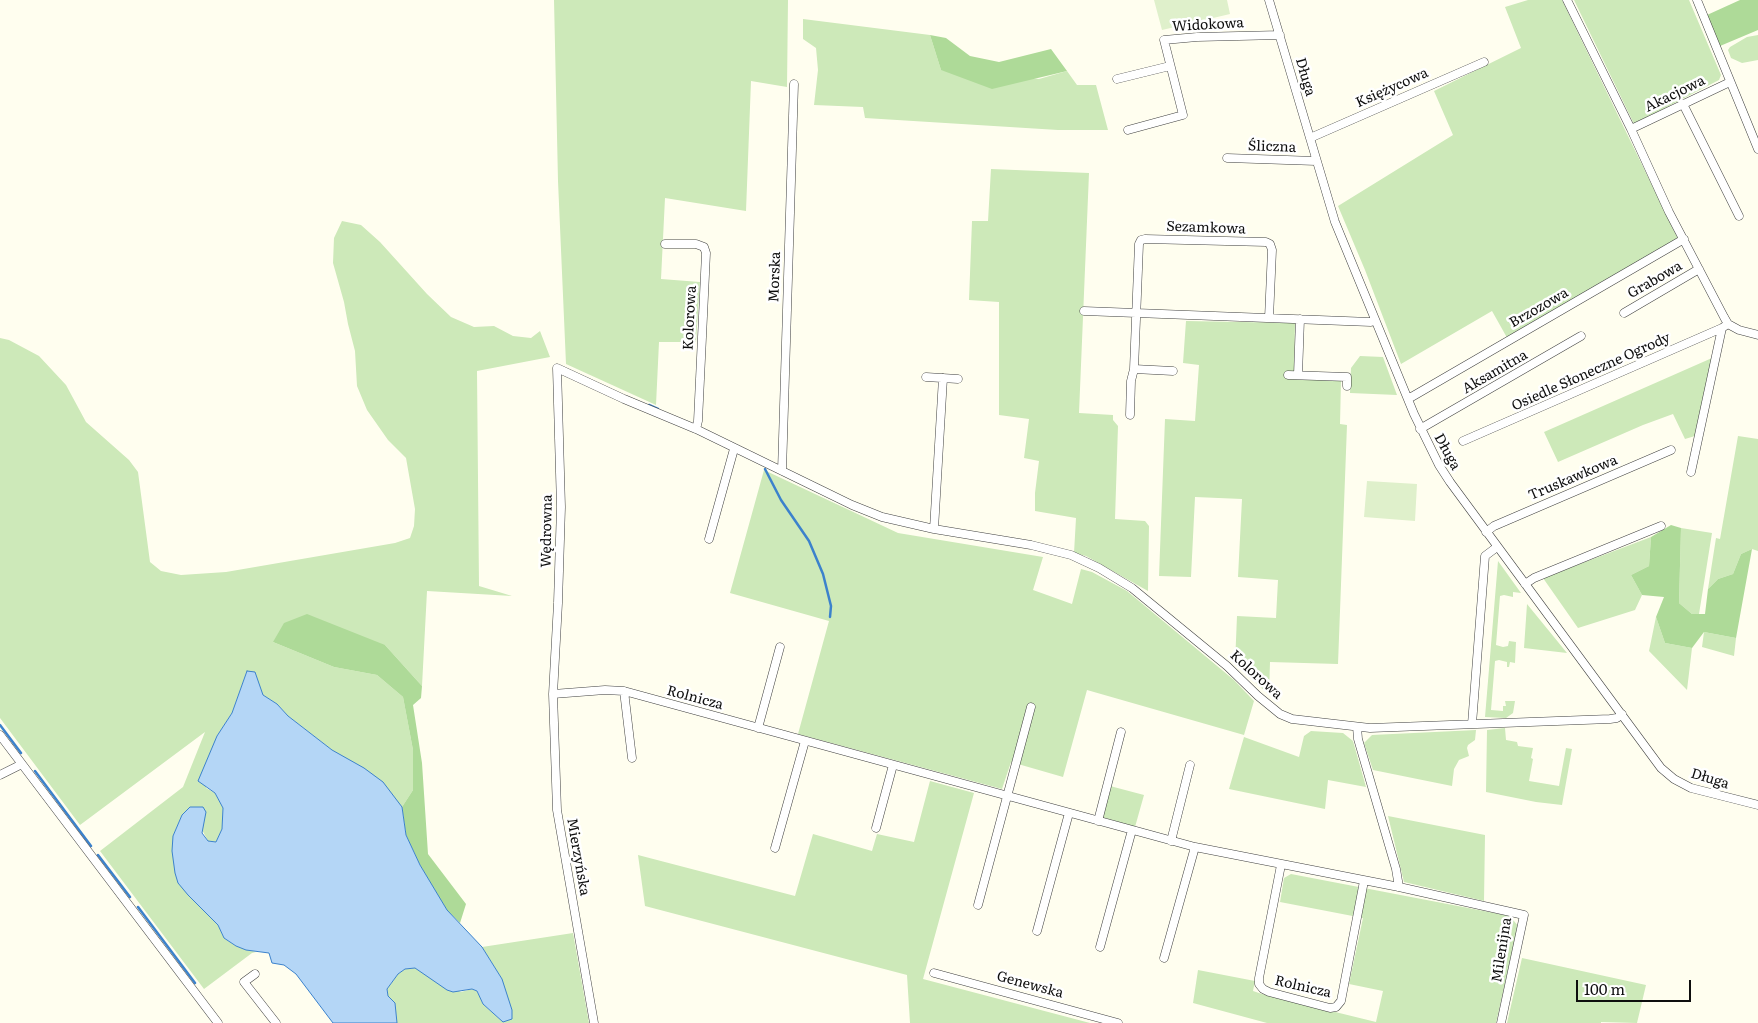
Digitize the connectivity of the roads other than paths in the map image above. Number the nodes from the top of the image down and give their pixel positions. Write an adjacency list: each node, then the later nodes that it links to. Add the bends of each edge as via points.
1 (1269, 0): 4 (street, Długa)
2 (1567, 0): 11 (street)
3 (1697, 0): 8 (street)
4 (1280, 35): 6 (street, Widokowa, via 1197,36 1164,40); 13 (street, Długa)
5 (1484, 62): 13 (street, Księżycowa)
6 (1170, 66): 7 (street); 12 (street, Widokowa, via 1183,115)
7 (1117, 79)
8 (1730, 82): 10 (street, Akacjowa); 14 (street)
9 (794, 84): 46 (street, Morska)
10 (1683, 104): 11 (street, Akacjowa); 17 (street)
11 (1631, 129): 18 (street)
12 (1128, 130)
13 (1310, 138): 16 (street, Długa)
14 (1758, 149)
15 (1227, 158): 16 (street, Śliczna)
16 (1316, 161): 26 (street, Długa, via 1333,216)
17 (1739, 216)
18 (1684, 239): 20 (street); 39 (street, Brzozowa)
19 (666, 244): 42 (street, Kolorowa, via 696,244 704,247 706,253)
20 (1700, 269): 23 (street, Grabowa); 27 (street)
21 (1084, 311): 22 (street)
22 (1136, 313): 24 (street); 24 (street, Sezamkowa, via 1140,240 1266,242 1272,250); 31 (street, Sezamkowa)
23 (1624, 313)
24 (1269, 318): 25 (street)
25 (1300, 319): 26 (street); 34 (street)
26 (1375, 320): 39 (street, Długa)
27 (1725, 326): 28 (street); 43 (street, Osiedle Słoneczne Ogrody); 47 (street)
28 (1758, 335)
29 (1581, 336): 41 (street, Aksamitna)
30 (557, 368): 42 (street, Kolorowa); 56 (street, Wędrowna, via 561,507)
31 (1134, 369): 32 (street); 40 (street, Sezamkowa)
32 (1173, 371)
33 (1288, 375): 34 (street)
34 (1298, 375): 38 (street, via 1348,377)
35 (926, 377): 36 (street)
36 (942, 378): 37 (street); 49 (street)
37 (958, 379)
38 (1347, 386)
39 (1408, 399): 41 (street, Długa)
40 (1130, 415)
41 (1420, 429): 50 (street, Długa, via 1444,474)
42 (696, 430): 44 (street, Kolorowa)
43 (1463, 441)
44 (734, 449): 46 (street, Kolorowa); 51 (street)
45 (1671, 450): 50 (street, Truskawkowa)
46 (782, 471): 49 (street, Kolorowa, via 882,517)
47 (1691, 472)
48 (1661, 526): 53 (street)
49 (934, 529): 60 (street, Kolorowa, via 1031,545 1071,555 1099,568 1132,588 1188,632 1280,714 1292,719)
50 (1486, 532): 52 (street, Długa)
51 (709, 539)
52 (1497, 547): 53 (street, Długa); 59 (street, via 1484,556)
53 (1525, 584): 58 (street, Długa)
54 (780, 647): 61 (street)
55 (624, 691): 56 (street, Rolnicza); 61 (street, Rolnicza); 65 (street)
56 (553, 694): 91 (street, Mierzyńska, via 557,810)
57 (1031, 707): 70 (street)
58 (1622, 714): 59 (street, Kolorowa, via 1613,718); 71 (street, Długa, via 1656,761 1674,779 1698,791)
59 (1472, 724): 60 (street, Kolorowa)
60 (1357, 727): 81 (street)
61 (758, 728): 64 (street, Rolnicza)
62 (1121, 732): 73 (street)
63 (0, 735): 66 (street)
64 (805, 741): 67 (street, Rolnicza); 77 (street)
65 (632, 758)
66 (22, 764): 69 (street); 89 (street)
67 (893, 765): 70 (street, Rolnicza); 74 (street)
68 (1190, 765): 76 (street)
69 (0, 775)
70 (1007, 796): 72 (street, Rolnicza); 82 (street)
71 (1758, 805)
72 (1069, 813): 73 (street, Rolnicza); 84 (street)
73 (1098, 821): 75 (street, Rolnicza)
74 (876, 828)
75 (1132, 830): 76 (street, Rolnicza); 85 (street)
76 (1171, 841): 78 (street, Rolnicza)
77 (775, 848)
78 (1195, 848): 79 (street, Rolnicza); 86 (street)
79 (1281, 865): 80 (street, Rolnicza); 80 (street, Rolnicza, via 1259,984 1269,992 1330,1008 1341,1001)
80 (1364, 881): 81 (street, Rolnicza)
81 (1399, 887): 83 (street, Rolnicza)
82 (978, 905)
83 (1488, 907): 93 (street, Milenijna, via 1524,915)
84 (1037, 932)
85 (1100, 947)
86 (1164, 958)
87 (934, 973): 92 (street, Genewska)
88 (255, 974): 90 (street, via 244,982)
89 (218, 1023)
90 (276, 1023)
91 (594, 1023)
92 (1118, 1023)
93 (1502, 1023)

